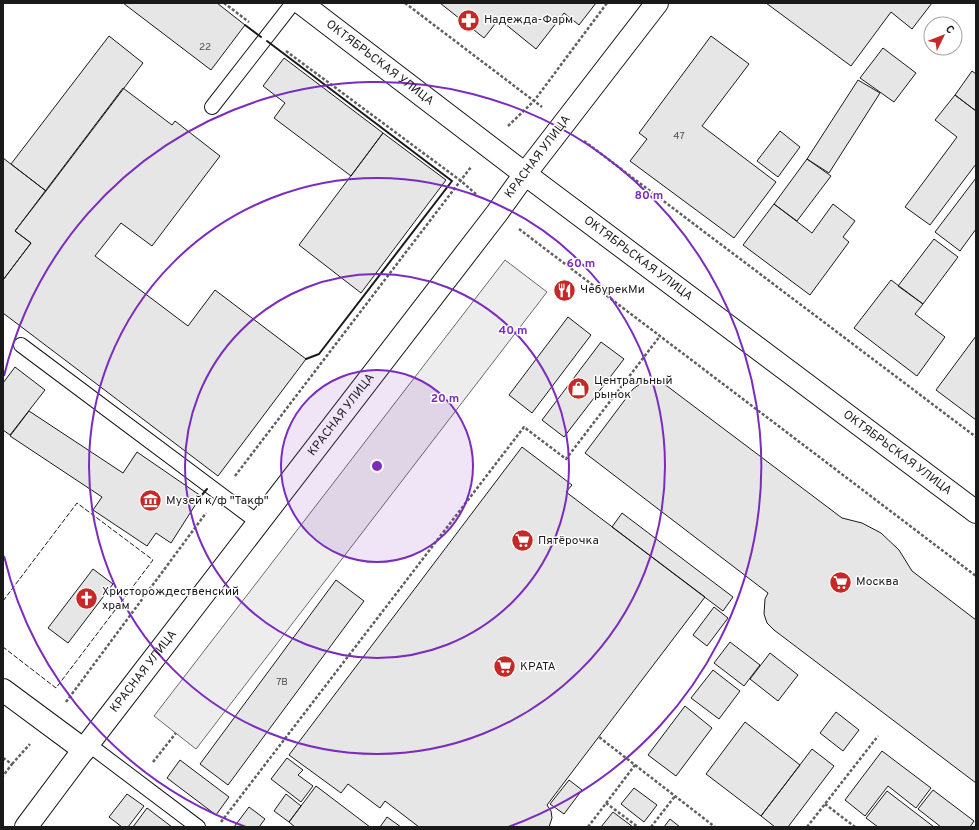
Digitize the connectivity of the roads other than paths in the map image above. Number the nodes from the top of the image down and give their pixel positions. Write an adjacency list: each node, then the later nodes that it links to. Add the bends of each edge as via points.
1 (293, 3): 4 (lane)
2 (301, 3): 5 (street, ОКТЯБРЬСКАЯ УЛИЦА)
3 (657, 3): 5 (street, КРАСНАЯ УЛИЦА)
4 (212, 107)
5 (525, 174): 7 (street, ОКТЯБРЬСКАЯ УЛИЦА); 8 (street, КРАСНАЯ УЛИЦА)
6 (21, 345): 8 (lane)
7 (976, 512)
8 (259, 523): 10 (street, КРАСНАЯ УЛИЦА)
9 (3, 690): 10 (street)
10 (86, 747): 11 (street, КРАСНАЯ УЛИЦА); 12 (lane, via 139,782)
11 (26, 827)
12 (198, 827)

